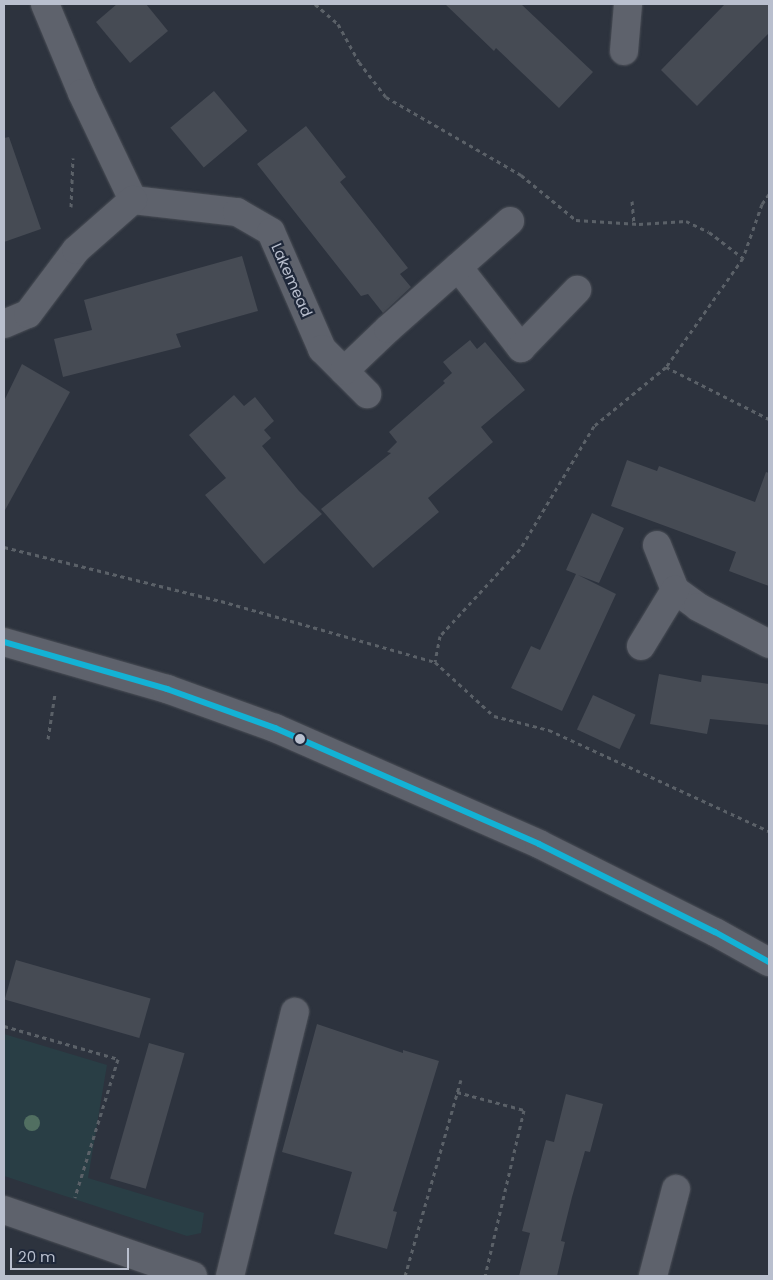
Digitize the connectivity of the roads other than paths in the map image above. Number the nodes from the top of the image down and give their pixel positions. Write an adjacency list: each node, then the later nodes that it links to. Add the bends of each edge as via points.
1 (45, 4): 4 (street)
2 (628, 4): 3 (street)
3 (624, 51)
4 (133, 200): 8 (street, via 76,250 28,314); 9 (street, Lakemead, via 237,212 271,232 322,348)
5 (510, 221): 6 (street)
6 (458, 267): 7 (street, via 521,348); 9 (street)
7 (577, 290)
8 (4, 324)
9 (344, 371): 10 (street, Lakemead)
10 (368, 394)
11 (657, 545): 12 (street)
12 (674, 590): 14 (street, via 698,607); 15 (street)
13 (4, 642): 16 (street, via 167,689 275,728 539,844)
14 (769, 644)
15 (641, 646)
16 (769, 962)
17 (295, 1012): 21 (street)
18 (676, 1189): 22 (street)
19 (4, 1210): 20 (street)
20 (193, 1276)
21 (230, 1276)
22 (653, 1276)

